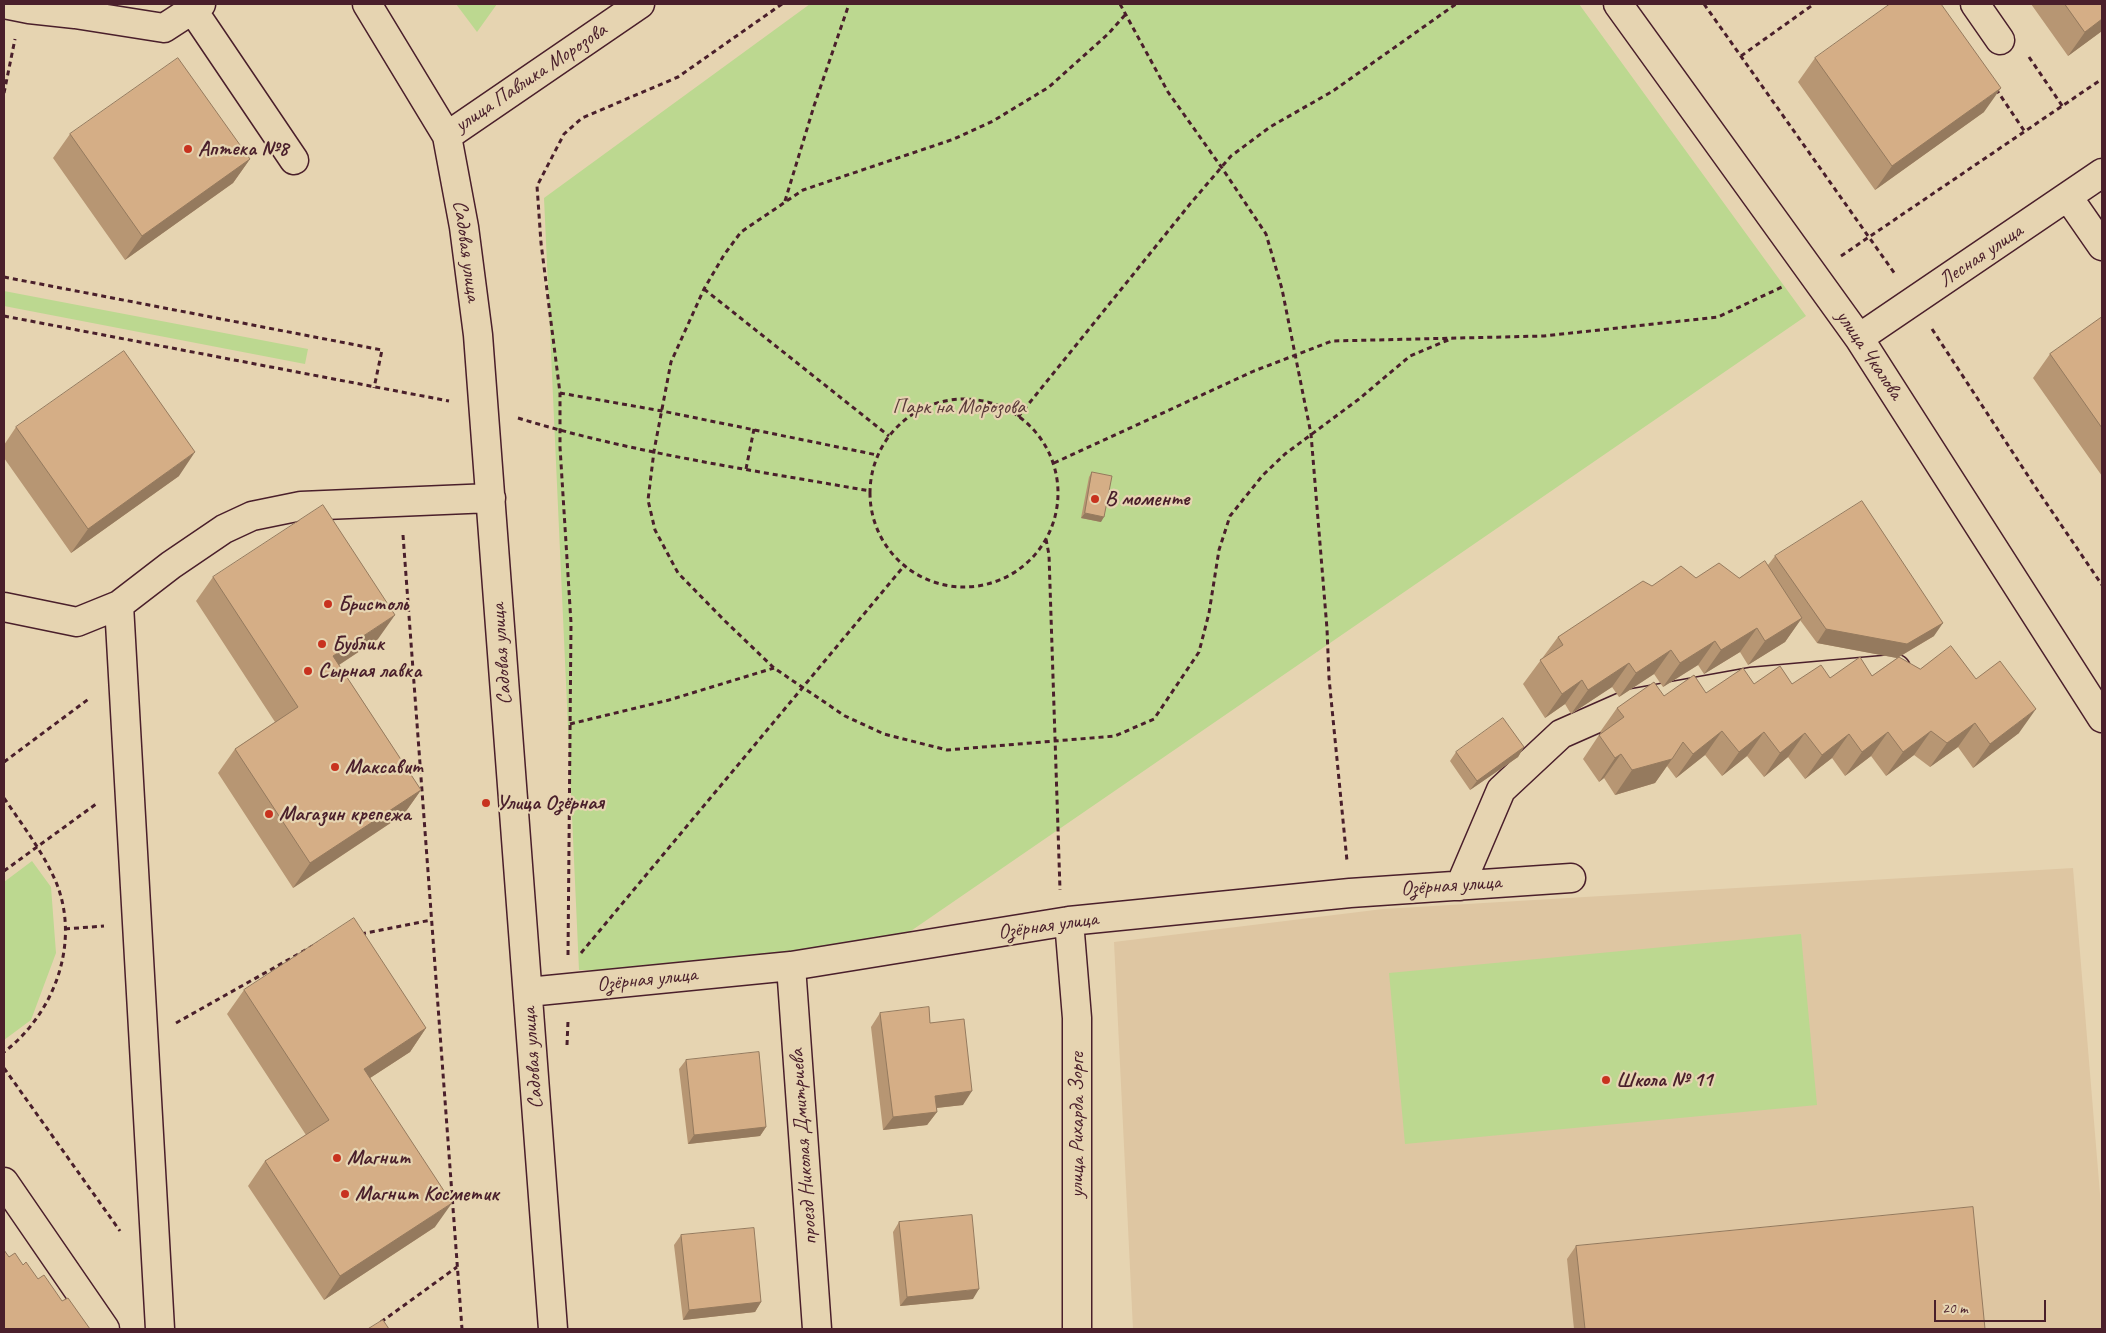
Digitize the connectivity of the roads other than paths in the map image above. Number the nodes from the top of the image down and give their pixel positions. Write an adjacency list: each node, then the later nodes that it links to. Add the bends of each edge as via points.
1 (367, 4): 8 (street, Садовая улица)
2 (640, 4): 8 (street, улица Павлика Морозова)
3 (1618, 4): 13 (street, улица Чкалова)
4 (1976, 4): 7 (street)
5 (197, 7): 6 (street, via 164,28); 9 (street)
6 (18, 12)
7 (2000, 40)
8 (447, 136): 14 (street, Садовая улица, via 464,226 478,335)
9 (294, 160)
10 (2102, 173): 11 (street, Лесная улица)
11 (2068, 197): 12 (street); 13 (street, Лесная улица)
12 (2102, 246)
13 (1859, 338): 18 (street, улица Чкалова)
14 (491, 498): 15 (street, via 300,506 252,516 224,529); 23 (street, Садовая улица)
15 (119, 606): 16 (street, via 77,622); 26 (street)
16 (4, 607)
17 (1896, 669): 20 (street, via 1751,682 1629,704 1561,734 1501,790)
18 (2102, 718)
19 (1571, 878): 20 (street, Озёрная улица)
20 (1460, 886): 21 (street, Озёрная улица, via 1350,893)
21 (1065, 922): 22 (street, Озёрная улица); 29 (street, улица Рихарда Зорге, via 1077,1018)
22 (791, 966): 23 (street, Озёрная улица); 28 (street, проезд Николая Дмитриева)
23 (528, 992): 27 (street, Садовая улица)
24 (4, 1182): 25 (street)
25 (105, 1329)
26 (160, 1329)
27 (553, 1329)
28 (817, 1329)
29 (1077, 1329)

